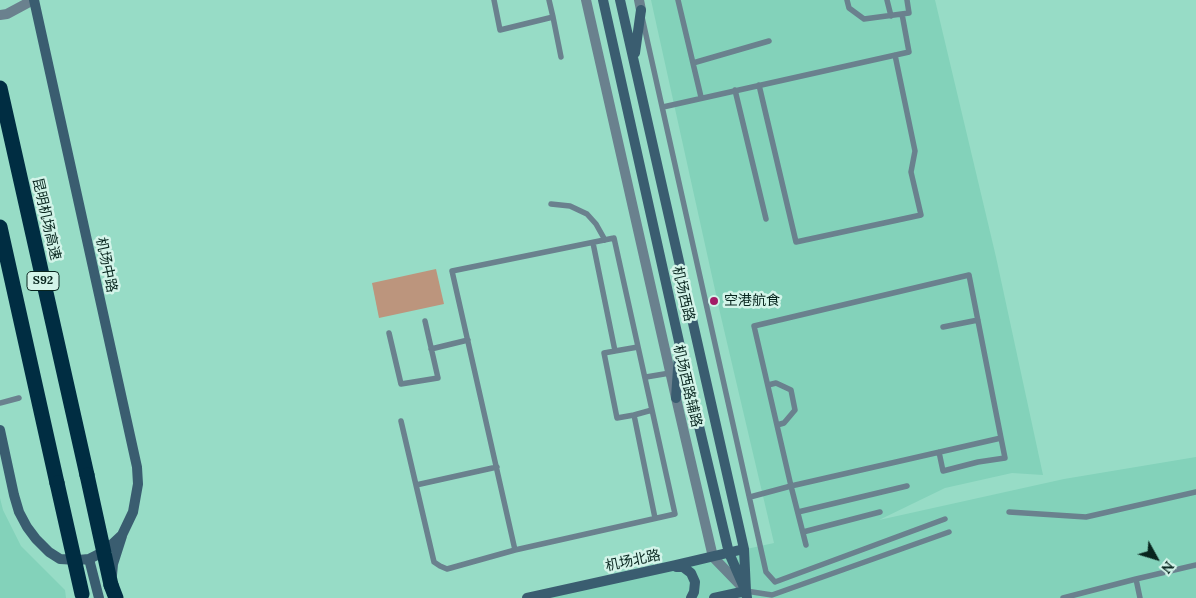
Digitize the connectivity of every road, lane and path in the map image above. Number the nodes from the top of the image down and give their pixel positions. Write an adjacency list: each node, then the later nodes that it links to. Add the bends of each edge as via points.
1 (34, 0): 13 (street); 66 (main road, 机场中路, via 137,467 135,505)
2 (494, 0): 15 (lane, via 500,30)
3 (549, 0): 15 (lane)
4 (586, 0): 40 (street, 机场西路辅路)
5 (603, 0): 36 (main road, 机场西路)
6 (620, 0): 19 (main road, 机场西路)
7 (678, 0): 20 (lane)
8 (847, 0): 14 (lane, via 849,8 864,20)
9 (887, 0): 14 (lane)
10 (907, 0): 12 (lane, via 909,13)
11 (640, 5): 19 (main road); 25 (lane)
12 (902, 14): 14 (lane); 17 (lane, via 909,52)
13 (0, 15)
14 (891, 16)
15 (553, 17): 18 (lane)
16 (769, 41): 20 (lane)
17 (895, 55): 21 (lane); 21 (lane, via 914,151 911,172 921,215 796,242)
18 (561, 57)
19 (634, 62): 68 (main road, 机场西路)
20 (693, 62): 24 (lane)
21 (759, 84): 23 (lane)
22 (0, 88): 78 (highway, 昆明机场高速 / S92, bridge)
23 (735, 90): 24 (lane); 27 (lane)
24 (701, 97): 25 (lane)
25 (663, 107): 58 (lane)
26 (551, 204): 29 (lane, via 570,206 587,214)
27 (766, 219)
28 (0, 227): 79 (highway, S92, bridge)
29 (605, 240): 30 (lane); 37 (lane, via 614,238)
30 (593, 243): 35 (lane, via 452,271); 39 (lane)
31 (978, 320): 33 (lane); 42 (lane, via 969,275 754,326); 51 (lane)
32 (425, 321): 38 (lane)
33 (944, 326)
34 (389, 333): 38 (lane, via 401,384 438,378)
35 (468, 340): 38 (lane); 53 (lane)
36 (680, 346): 44 (main road); 70 (main road, 机场西路)
37 (638, 347): 39 (lane); 41 (lane)
38 (431, 349)
39 (616, 351): 47 (lane, via 604,353 617,418)
40 (670, 373): 41 (lane); 44 (street, 机场西路辅路)
41 (646, 377): 46 (lane)
42 (768, 385): 49 (lane); 49 (lane, via 776,383 791,390 796,410 784,423)
43 (19, 398): 45 (lane)
44 (676, 398): 71 (street, 机场西路辅路)
45 (0, 403)
46 (652, 410): 47 (lane); 62 (lane, via 675,514)
47 (634, 415): 62 (lane)
48 (401, 421): 54 (lane)
49 (777, 425): 55 (lane)
50 (0, 430): 72 (main road, via 19,512 36,540)
51 (1001, 438): 52 (lane); 52 (lane, via 1005,458 943,471)
52 (939, 452): 55 (lane)
53 (497, 466): 54 (lane); 69 (lane)
54 (416, 485): 69 (lane, via 434,562 440,566 448,568)
55 (792, 486): 58 (lane); 59 (lane)
56 (907, 486): 59 (lane)
57 (1196, 492): 61 (lane, via 1086,517)
58 (750, 497): 63 (lane, via 766,572 775,582)
59 (798, 512): 64 (lane)
60 (880, 512): 64 (lane)
61 (1010, 512)
62 (655, 518): 69 (lane)
63 (945, 519)
64 (803, 532): 67 (lane)
65 (949, 532): 77 (lane, via 772,596)
66 (122, 535): 73 (main road, 机场中路, via 105,551); 78 (main road, 机场中路, via 113,564)
67 (806, 545)
68 (744, 549): 70 (main road, 机场北路); 77 (main road, 机场西路)
69 (515, 550)
70 (729, 553): 71 (main road, 机场北路); 77 (main road, 机场西路)
71 (714, 557): 75 (main road, 机场北路); 77 (street, 机场西路辅路)
72 (60, 559): 73 (main road); 79 (main road, via 74,576)
73 (89, 559): 80 (main road)
74 (1196, 565): 76 (lane)
75 (672, 566): 81 (main road, 机场北路); 82 (main road, via 682,567 691,573 695,582)
76 (1136, 579): 84 (lane); 85 (lane)
77 (746, 594): 83 (main road)
78 (115, 595)
79 (83, 597)
80 (99, 598)
81 (527, 598)
82 (691, 598)
83 (714, 598)
84 (1063, 598)
85 (1140, 598)

